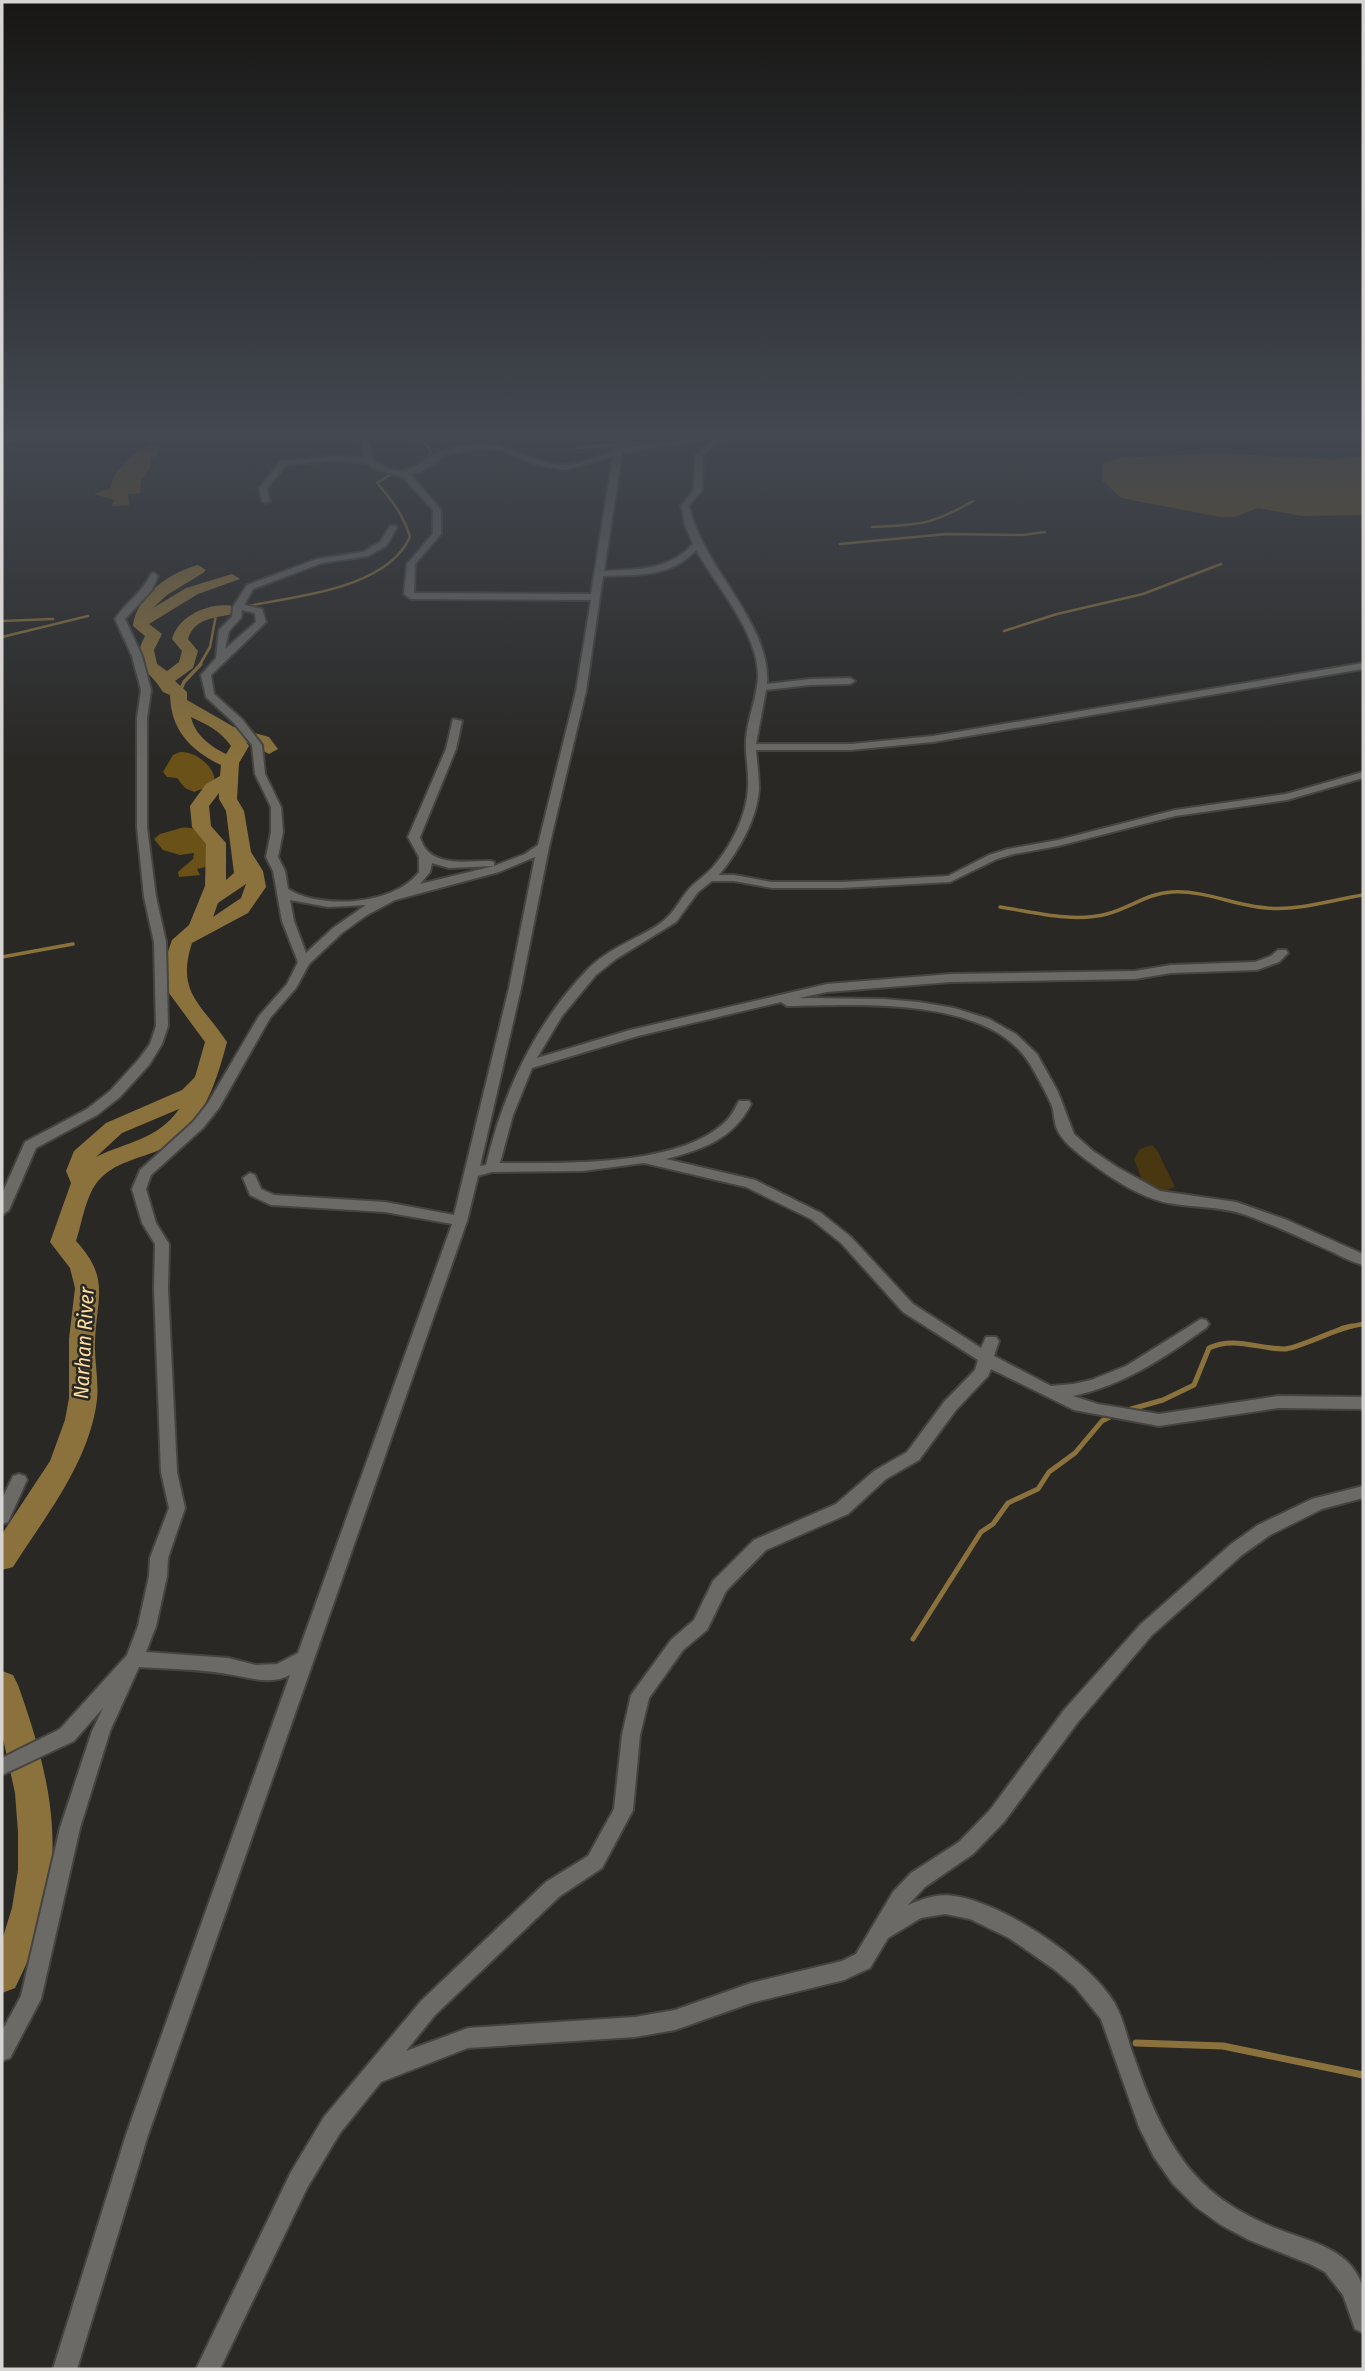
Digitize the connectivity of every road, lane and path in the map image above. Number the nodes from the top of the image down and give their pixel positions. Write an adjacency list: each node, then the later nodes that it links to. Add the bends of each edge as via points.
1 (384, 543): 8 (street, via 365,554 320,561 250,587)
2 (430, 543): 7 (street, via 411,564 408,590 414,597)
3 (604, 543): 5 (street)
4 (697, 544): 5 (street, via 682,560 661,571); 12 (street, via 744,618 762,667)
5 (599, 574): 7 (street)
6 (153, 576): 32 (street, via 151,586 120,618 146,690 142,827 149,897 160,942 162,1026 144,1062 115,1094 74,1123 30,1145)
7 (597, 597): 16 (street, via 581,691)
8 (238, 607): 9 (street, via 236,618 224,630); 9 (street, via 259,611 261,622)
9 (219, 656): 20 (street, via 206,675 205,687 257,745 260,774 276,807 272,857)
10 (1363, 666): 14 (street, via 933,739 868,747)
11 (850, 681): 12 (street)
12 (762, 688): 14 (street)
13 (457, 721): 17 (street, via 451,749 414,837)
14 (750, 747): 19 (street, via 755,774 750,811)
15 (1363, 775): 19 (street, via 1287,797 1175,813 1012,851 950,879 772,885)
16 (542, 848): 18 (street); 30 (street, via 515,988)
17 (426, 858): 18 (street, via 456,865); 21 (street, via 422,877)
18 (516, 861): 21 (street)
19 (708, 878): 26 (street, via 671,921 592,971 558,1012)
20 (281, 890): 22 (street, via 308,902); 24 (street)
21 (401, 893): 22 (street)
22 (387, 900): 24 (street, via 350,921)
23 (1282, 953): 25 (street, via 1257,965 1135,975 951,978 844,986)
24 (304, 962): 43 (street, via 292,985 265,1016 214,1105 145,1173 139,1189 149,1223 162,1244 169,1472 177,1508 159,1558 147,1626)
25 (765, 1002): 26 (street, via 634,1033); 34 (street, via 926,1007 1009,1031 1032,1057 1064,1129 1088,1154 1146,1190 1174,1201 1229,1204 1318,1237)
26 (528, 1065): 29 (street, via 500,1134)
27 (744, 1104): 28 (street, via 732,1123 714,1136 688,1149)
28 (644, 1159): 29 (street, via 583,1167); 36 (street, via 750,1183 816,1216 846,1240 908,1308)
29 (492, 1168): 30 (street)
30 (471, 1173): 33 (street)
31 (250, 1178): 33 (street, via 255,1192 271,1200 386,1207)
32 (2, 1210)
33 (460, 1221): 42 (street)
34 (1363, 1260)
35 (1201, 1324): 37 (street, via 1110,1380)
36 (988, 1350): 37 (street); 47 (street, via 982,1372 913,1456 880,1475 842,1509 760,1545 719,1586 701,1625 677,1645 640,1695 623,1810 594,1862 553,1889 512,1926 428,2008)
37 (1049, 1391): 38 (street, via 1098,1410 1159,1420 1278,1402)
38 (1363, 1403)
39 (19, 1480): 41 (street)
40 (1363, 1492): 45 (street, via 1318,1504 1264,1530 1146,1630 1071,1716 997,1816 966,1848 918,1880 900,1899)
41 (2, 1517)
42 (305, 1658): 43 (street, via 280,1672 256,1673 228,1666); 49 (street, via 137,2135)
43 (134, 1659): 44 (street, via 67,1735); 46 (street, via 101,1731 70,1828 31,1998)
44 (2, 1767)
45 (880, 1934): 47 (street, via 863,1961 844,1970 751,1993 675,2020 635,2027 468,2038); 48 (street, via 900,1918 928,1907 953,1905 977,1910 1013,1929 1073,1971 1108,2010 1149,2126 1182,2178 1222,2214 1338,2268 1353,2288)
46 (2, 2051)
47 (375, 2073): 50 (street, via 332,2125 299,2180)
48 (1363, 2321)
49 (65, 2369)
50 (208, 2369)

